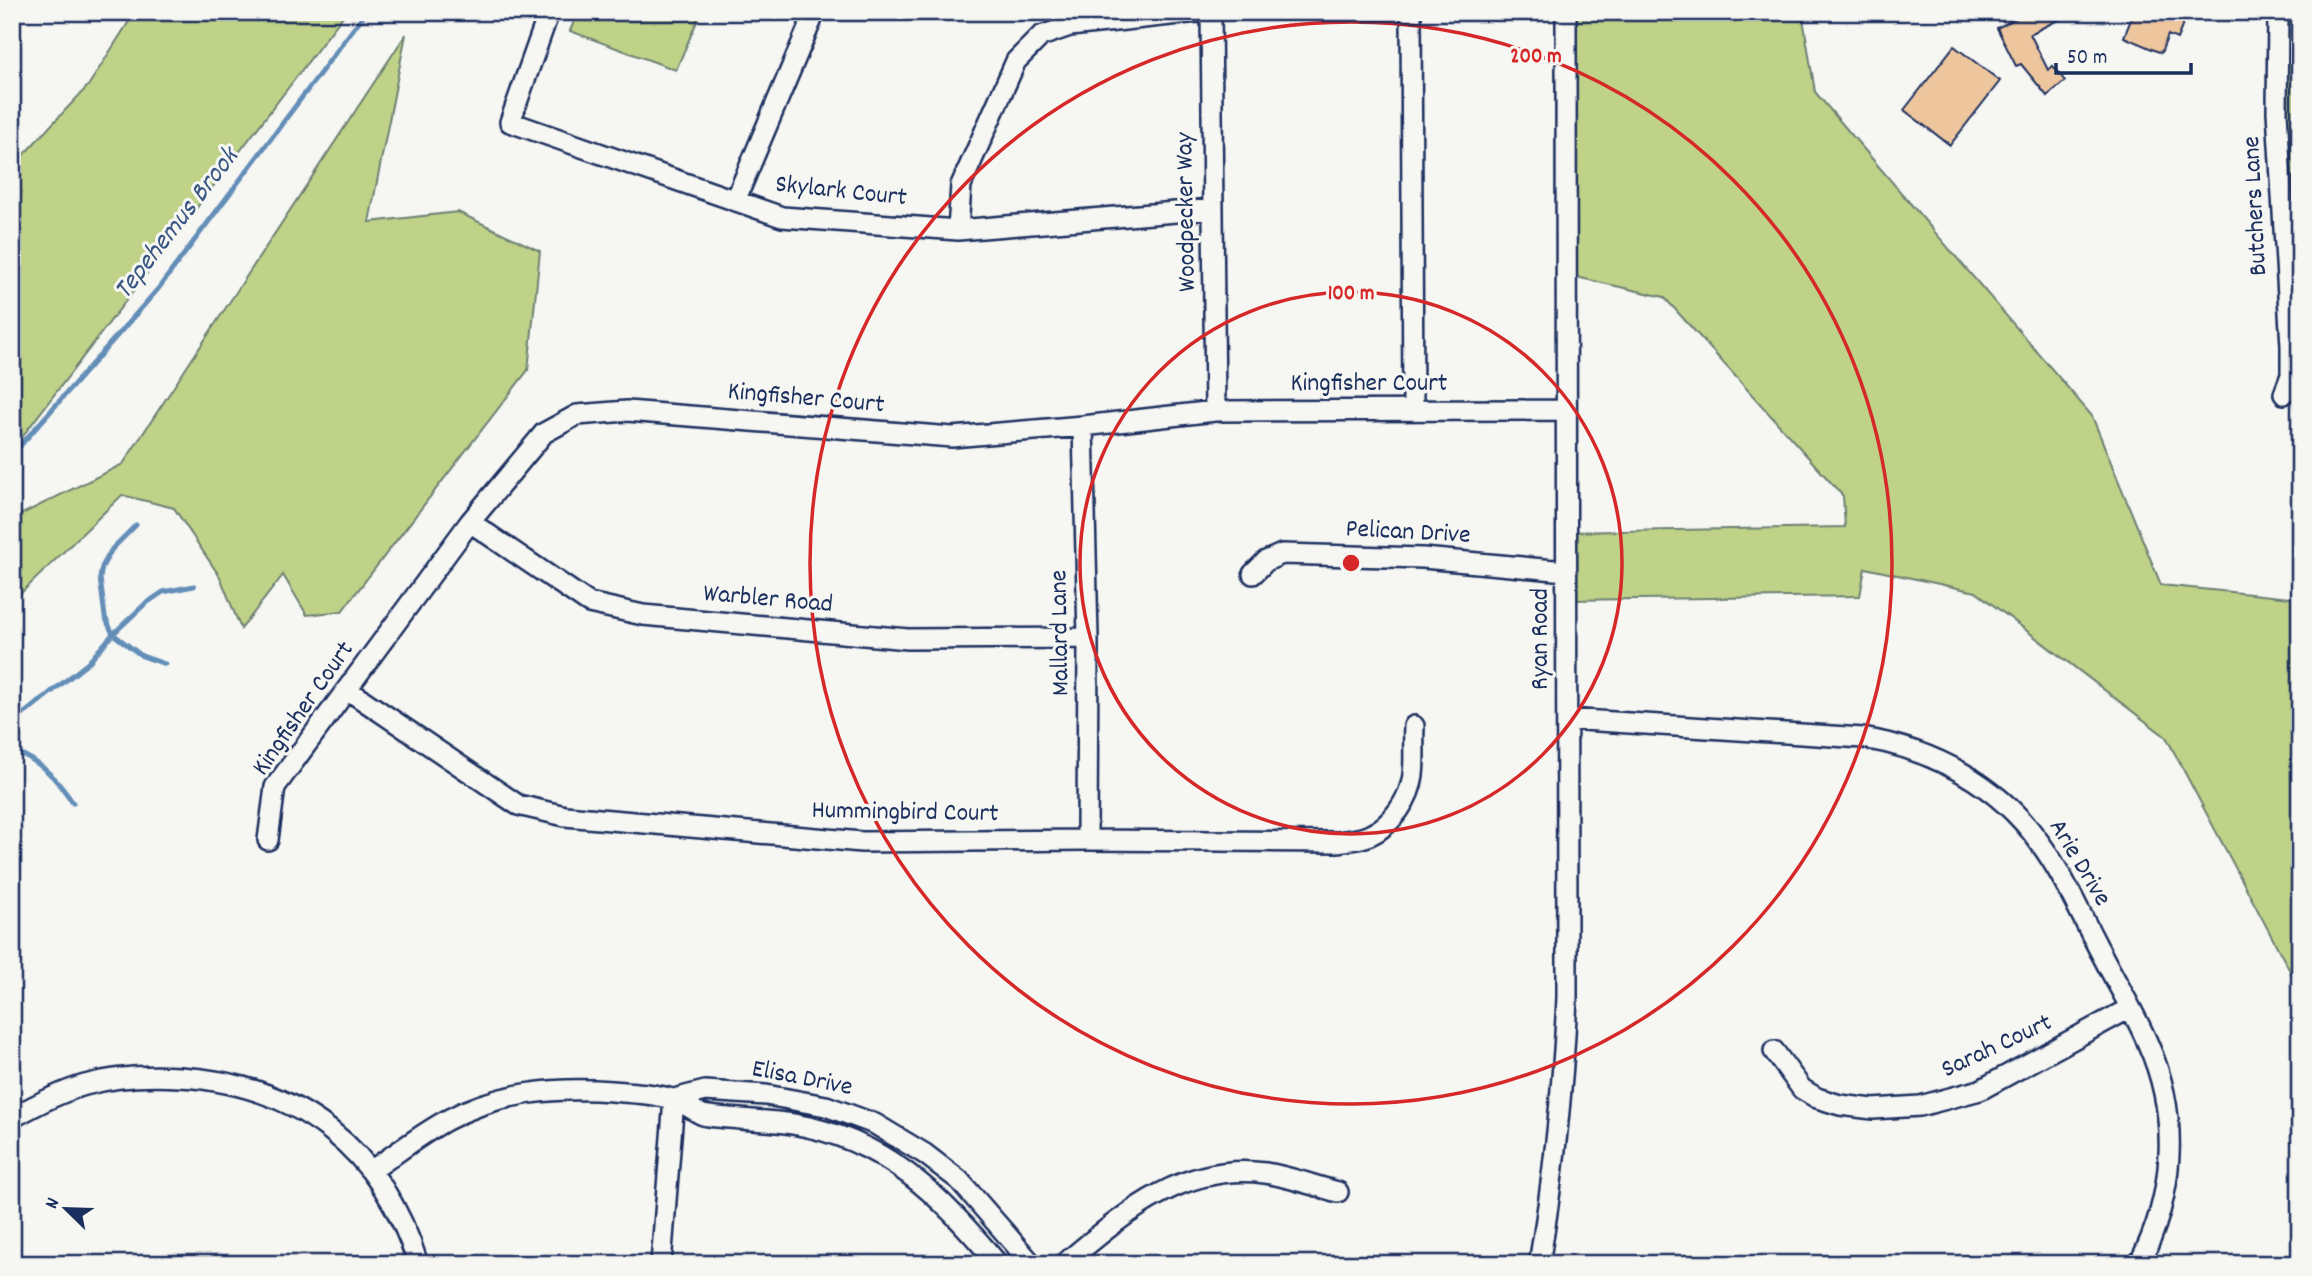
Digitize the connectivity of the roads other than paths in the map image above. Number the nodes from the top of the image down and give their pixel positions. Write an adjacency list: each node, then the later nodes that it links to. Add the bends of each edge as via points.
1 (549, 12): 8 (street, Skylark Court, via 510,122)
2 (815, 12): 8 (street)
3 (1198, 12): 10 (street, via 1070,26 1041,36 1016,61 961,186)
4 (1212, 12): 9 (street, Woodpecker Way)
5 (1411, 12): 12 (street)
6 (1566, 12): 13 (street, Ryan Road)
7 (2278, 12): 11 (street, Butchers Lane, via 2277,112 2291,356 2290,381)
8 (735, 201): 10 (street, Skylark Court, via 782,217)
9 (1212, 209): 10 (street, Skylark Court); 14 (street, Woodpecker Way)
10 (958, 230)
11 (2284, 394)
12 (1413, 410): 13 (street, Kingfisher Court); 14 (street, Kingfisher Court)
13 (1566, 410): 17 (street, Ryan Road)
14 (1216, 411): 15 (street, Kingfisher Court)
15 (1083, 426): 16 (street, Kingfisher Court, via 952,437 627,411 577,415 544,433); 19 (street, Mallard Lane)
16 (470, 522): 19 (street, Warbler Road, via 589,603 643,615 908,639); 20 (street, Kingfisher Court)
17 (1566, 570): 18 (street, Pelican Drive, via 1423,558 1282,554); 21 (street, Ryan Road)
18 (1253, 574)
19 (1087, 638): 24 (street, Mallard Lane)
20 (348, 690): 23 (street, Kingfisher Court, via 275,787); 24 (street, Hummingbird Court, via 518,805 565,816 862,842)
21 (1567, 719): 25 (street, Arie Drive, via 1863,738 1913,749 1952,766 2005,803 2041,845); 40 (street, Ryan Road, via 1564,1071)
22 (1413, 726): 24 (street, Hummingbird Court, via 1413,776 1408,797 1392,819 1362,838 1338,842)
23 (268, 840)
24 (1087, 840)
25 (2130, 1009): 26 (street, Sarah Court, via 1979,1090 1920,1106 1873,1109 1817,1098 1802,1089); 41 (street, Arie Drive, via 2155,1061 2169,1121 2163,1205)
26 (1774, 1051)
27 (674, 1099): 28 (street, Elisa Drive, via 717,1091 793,1099); 30 (street, Elisa Drive, via 704,1115 792,1124); 31 (street, Elisa Drive, via 579,1089 512,1096 447,1120); 36 (street)
28 (850, 1114): 30 (street); 32 (street, Elisa Drive, via 899,1136)
29 (12, 1118): 31 (street, via 66,1091 101,1081 149,1075 206,1079 261,1091 302,1110 345,1141)
30 (843, 1138): 34 (street, Elisa Drive, via 898,1165)
31 (372, 1170): 35 (street, via 399,1215)
32 (959, 1180): 34 (street); 38 (street, Elisa Drive)
33 (1338, 1192): 39 (street, via 1257,1172 1196,1179 1145,1200)
34 (941, 1200): 37 (street, Elisa Drive)
35 (418, 1264)
36 (661, 1264)
37 (998, 1264)
38 (1032, 1264)
39 (1065, 1264)
40 (1539, 1264)
41 (2139, 1264)

